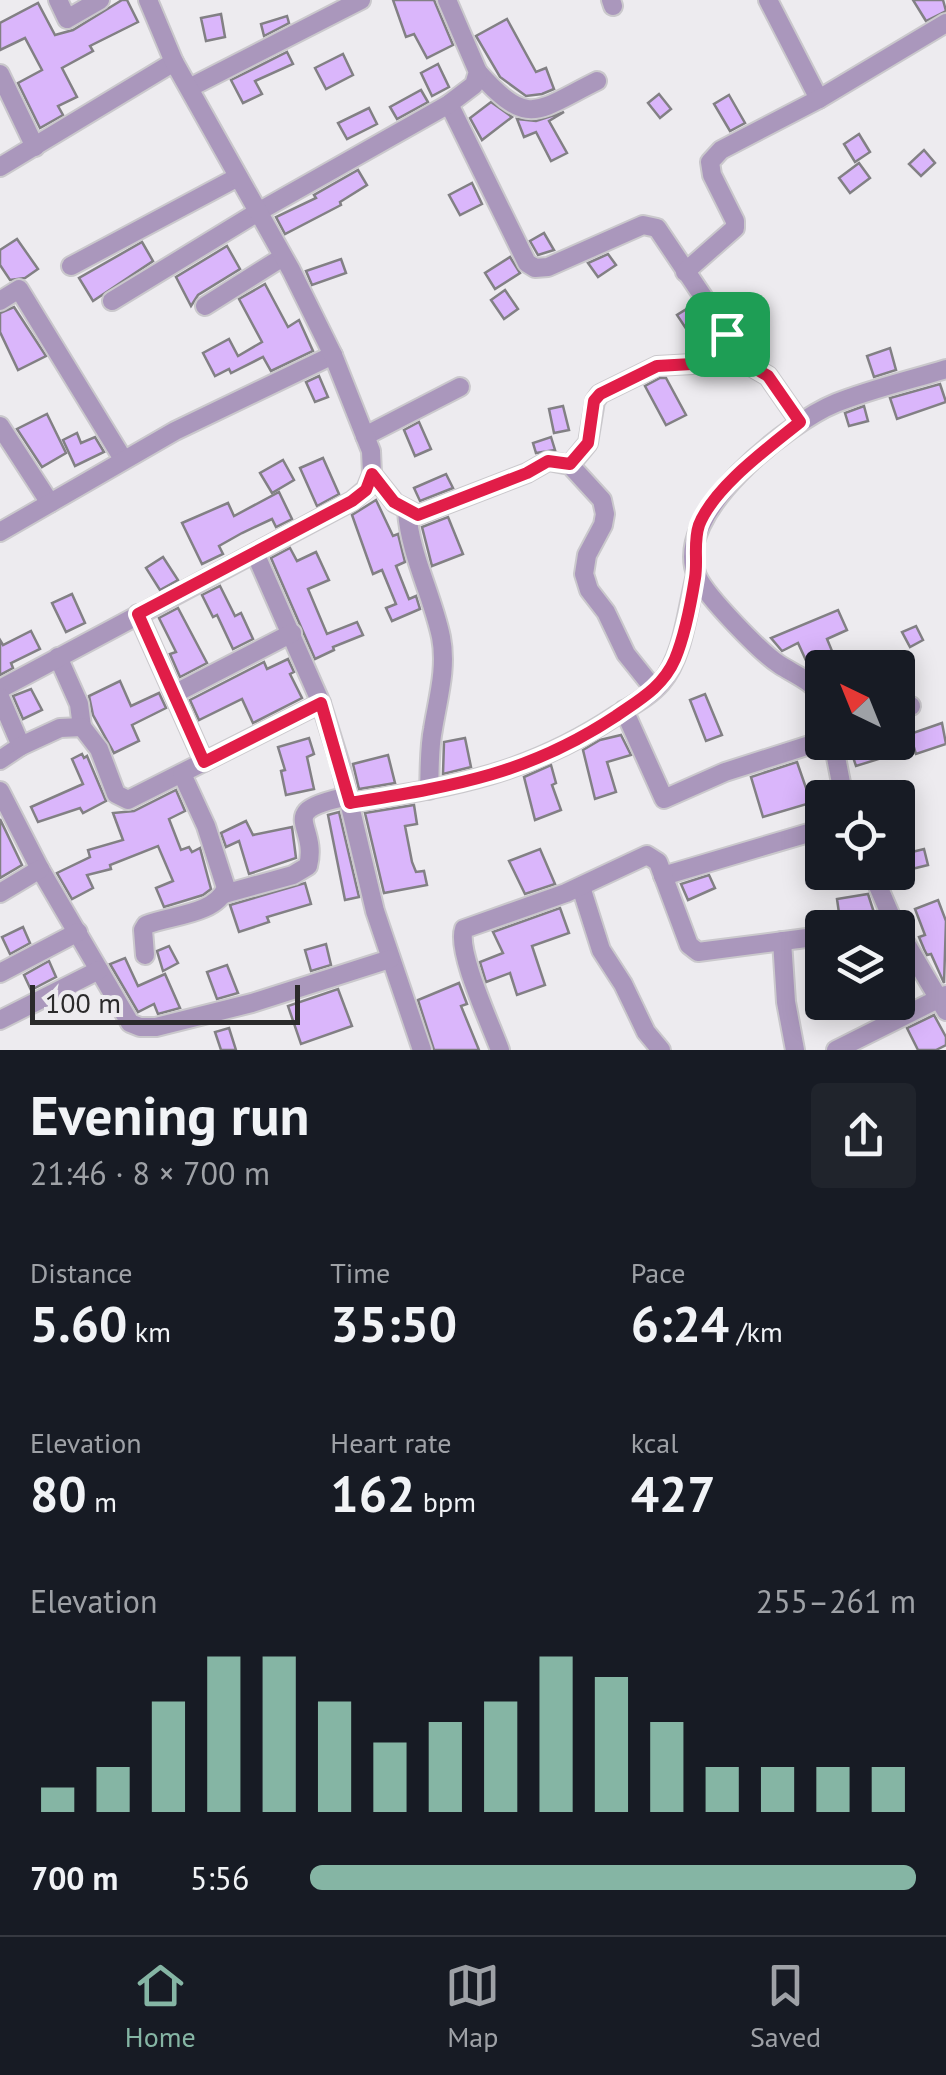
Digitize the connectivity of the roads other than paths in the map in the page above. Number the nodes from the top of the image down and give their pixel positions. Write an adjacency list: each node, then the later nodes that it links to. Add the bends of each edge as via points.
1 (58, 0): 2 (street, via 67,19)
2 (100, 0)
3 (148, 0): 8 (street)
4 (362, 0): 12 (street)
5 (447, 0): 9 (street)
6 (777, 3): 13 (street)
7 (946, 23): 13 (street)
8 (174, 62): 12 (street); 15 (street)
9 (478, 72): 11 (street, via 502,99 526,110); 14 (street, via 474,86)
10 (0, 74): 15 (street)
11 (598, 81)
12 (191, 87): 17 (street)
13 (819, 100): 21 (street, via 710,162 735,228)
14 (449, 104): 18 (street); 21 (street, via 535,268 651,224)
15 (35, 147): 16 (street)
16 (0, 167)
17 (238, 177): 18 (street); 20 (street)
18 (258, 212): 19 (street); 23 (street)
19 (283, 257): 24 (street); 26 (street)
20 (70, 266)
21 (685, 272): 25 (street)
22 (0, 302): 32 (street, via 20,289)
23 (112, 302)
24 (205, 306)
25 (727, 334): 29 (street); 33 (street, via 692,364 657,366 600,394 588,443)
26 (333, 355): 31 (street); 32 (street)
27 (946, 369): 29 (street, via 834,404)
28 (460, 387): 31 (street)
29 (800, 422): 39 (street, via 710,506 694,550)
30 (0, 426): 35 (street)
31 (365, 436): 34 (street)
32 (123, 459): 35 (street)
33 (570, 464): 36 (street, via 548,461 428,514); 45 (street, via 602,500 605,514 587,555 589,590)
34 (372, 474): 36 (street); 38 (street, via 352,501)
35 (50, 502): 37 (street)
36 (406, 511): 56 (street, via 443,654)
37 (0, 532)
38 (255, 553): 40 (street); 41 (street)
39 (696, 575): 43 (street, via 763,652); 45 (street, via 674,660)
40 (138, 614): 42 (street); 46 (street)
41 (292, 633): 46 (street); 48 (street)
42 (58, 657): 44 (street); 50 (street)
43 (805, 680)
44 (0, 689)
45 (654, 689): 49 (street)
46 (174, 694): 54 (street)
47 (0, 697): 51 (street)
48 (321, 703): 54 (street); 58 (street)
49 (624, 710): 52 (street, via 664,799); 56 (street, via 530,763)
50 (82, 727): 51 (street, via 60,728); 55 (street, via 121,799 135,799)
51 (21, 746): 53 (street)
52 (805, 746)
53 (0, 760)
54 (204, 762): 55 (street)
55 (182, 774): 64 (street, via 225,879)
56 (428, 790): 58 (street)
57 (0, 791): 60 (street)
58 (349, 800): 64 (street, via 304,814 308,866); 69 (street)
59 (805, 834): 61 (street)
60 (40, 868): 63 (street); 65 (street)
61 (663, 876): 62 (street, via 647,855); 67 (street, via 694,950)
62 (581, 886): 76 (street, via 464,929 466,954); 77 (street, via 601,950)
63 (0, 893)
64 (224, 894): 68 (street, via 208,906 146,925)
65 (78, 932): 71 (street); 72 (street)
66 (805, 939): 67 (street)
67 (782, 942): 78 (street)
68 (145, 955)
69 (390, 959): 71 (street, via 156,1027 130,1023); 75 (street)
70 (915, 959): 73 (street)
71 (99, 970): 74 (street)
72 (0, 973)
73 (943, 1002): 79 (street)
74 (0, 1020)
75 (422, 1050)
76 (500, 1050)
77 (661, 1050)
78 (795, 1050)
79 (836, 1050)

